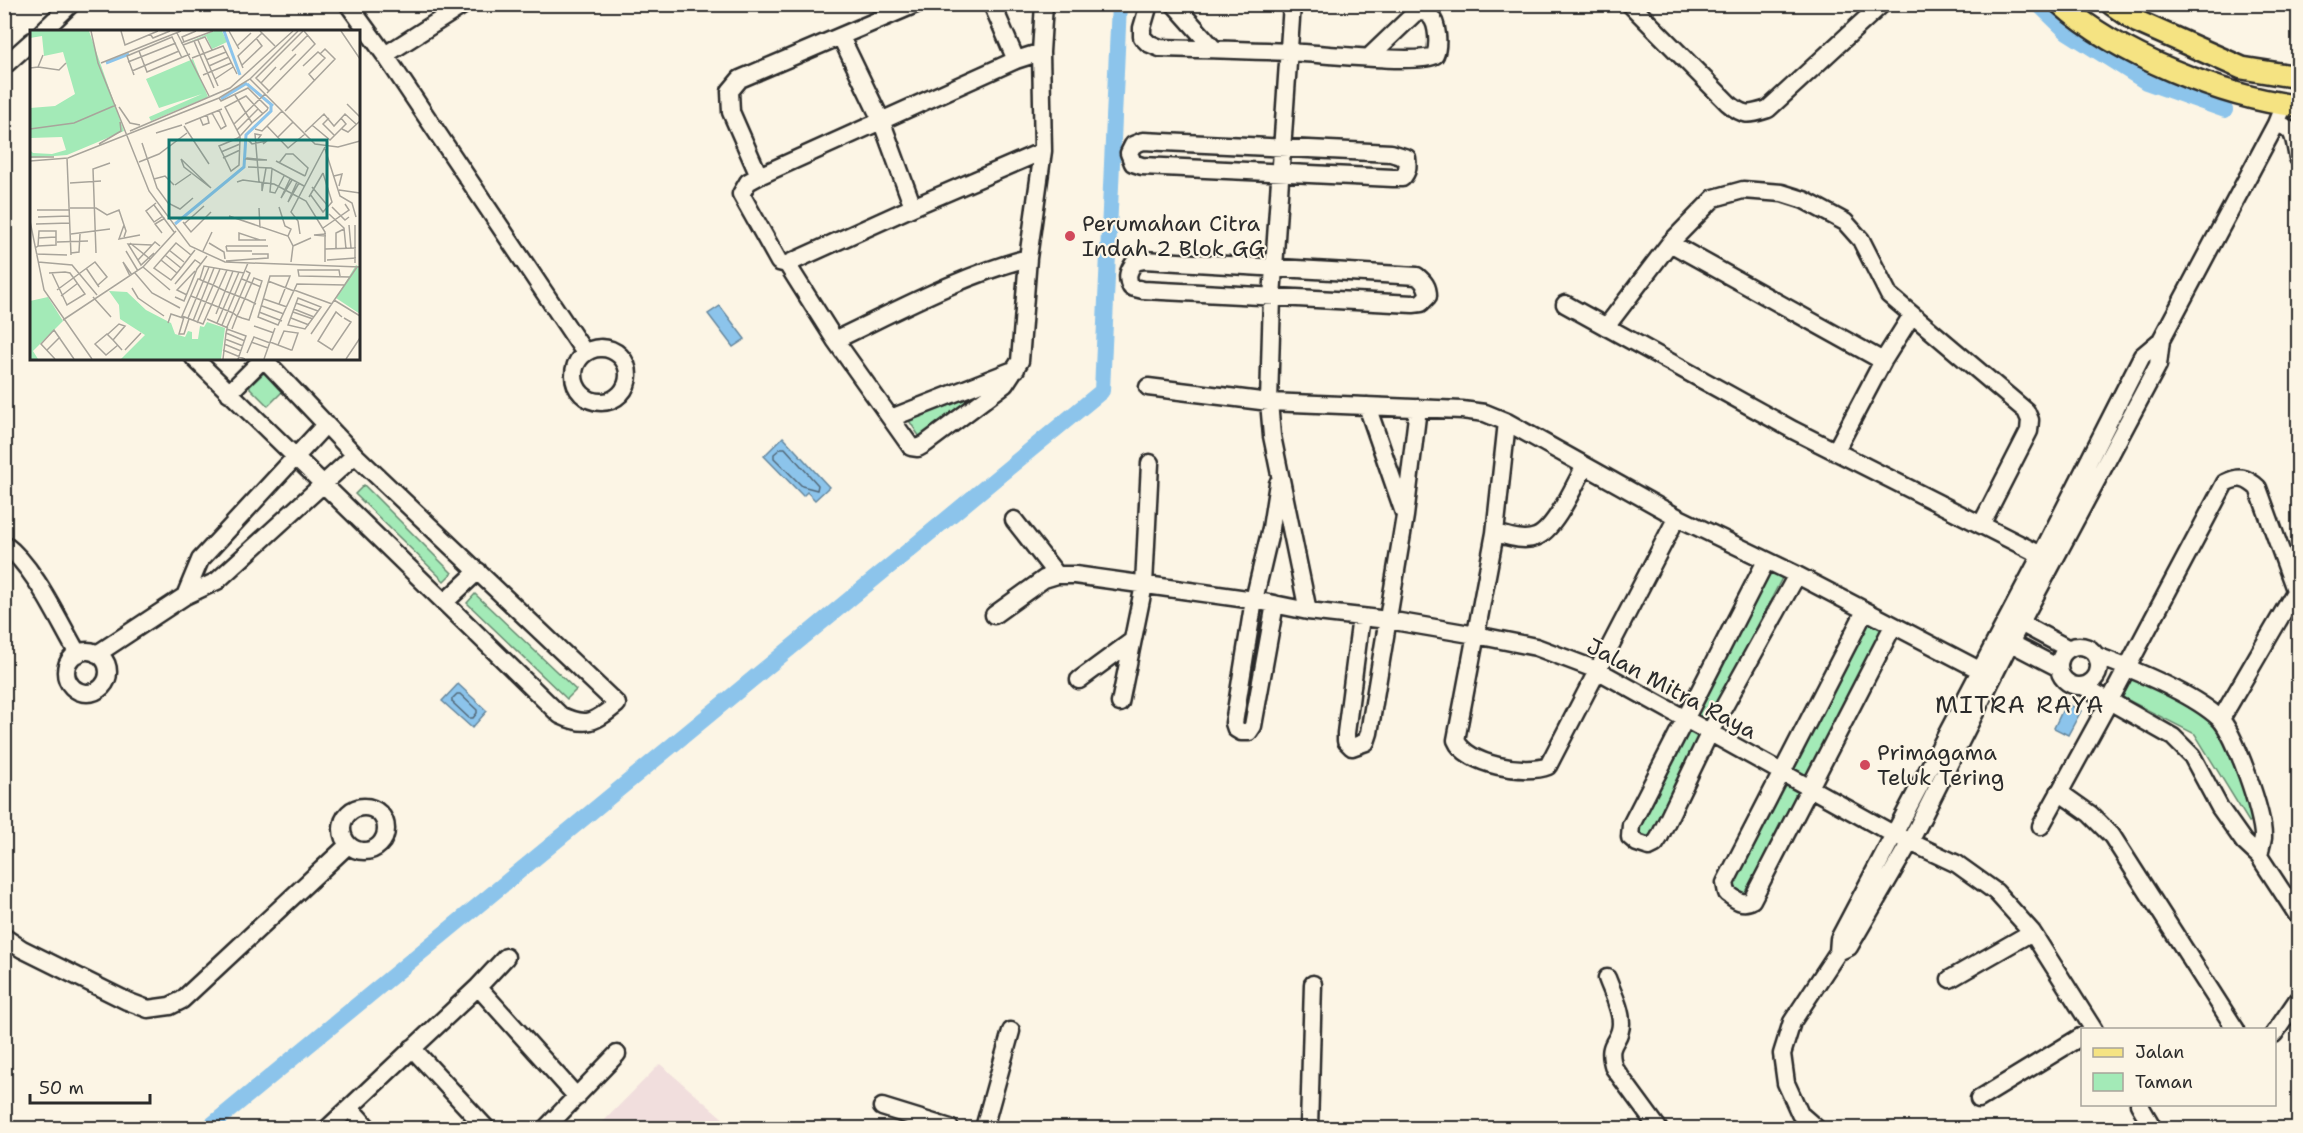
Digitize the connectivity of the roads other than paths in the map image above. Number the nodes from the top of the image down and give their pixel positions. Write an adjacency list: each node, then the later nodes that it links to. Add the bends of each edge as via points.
1 (71, 4): 14 (street)
2 (348, 4): 20 (street)
3 (465, 4): 20 (street)
4 (916, 4): 15 (street)
5 (992, 4): 22 (street)
6 (1044, 4): 18 (street)
7 (1149, 4): 17 (street, via 1142,28 1142,37 1148,43 1160,48)
8 (1174, 4): 17 (street)
9 (1292, 4): 19 (street)
10 (1630, 4): 11 (street, via 1728,103 1740,113 1752,114 1768,109)
11 (1882, 4)
12 (2061, 4): 25 (main road, via 2079,20 2138,55 2234,94)
13 (2112, 4): 24 (main road, via 2138,22 2242,68)
14 (44, 30)
15 (841, 37): 26 (street); 32 (street, via 740,79 730,92 731,112)
16 (30, 43): 23 (street)
17 (1214, 50): 19 (street)
18 (1041, 52): 22 (street); 29 (street)
19 (1288, 52): 21 (street); 28 (street)
20 (385, 55): 44 (street)
21 (1369, 57)
22 (1016, 60): 26 (street)
23 (4, 66)
24 (2298, 77)
25 (2291, 105): 27 (street)
26 (881, 120): 32 (street); 33 (street)
27 (2276, 124): 30 (street, via 2290,129); 43 (street)
28 (1283, 149): 31 (street); 31 (street, via 1401,154 1408,165 1402,178); 31 (street, via 1143,141 1133,145 1129,153 1133,163 1142,166)
29 (1043, 151): 33 (street); 35 (street)
30 (2298, 158)
31 (1281, 173): 37 (street)
32 (759, 176): 36 (street, via 748,182 741,194 779,262)
33 (913, 207): 36 (street)
34 (1670, 243): 40 (street, via 1714,198 1743,190 1782,192 1845,222 1861,240 1885,291); 41 (street); 48 (street)
35 (1028, 258): 42 (street, via 934,292); 49 (street, via 1022,345)
36 (788, 264): 42 (street)
37 (1274, 268): 38 (street); 38 (street, via 1144,260 1135,262 1127,279 1131,287 1143,290); 38 (street, via 1417,276 1425,282 1428,296 1413,304)
38 (1272, 297): 52 (street)
39 (1565, 304): 41 (street)
40 (1912, 315): 48 (street); 68 (street, via 2029,416 2029,431)
41 (1606, 327): 58 (street)
42 (835, 340): 55 (street)
43 (2161, 340): 71 (street, via 2142,356); 87 (street, via 2158,364)
44 (585, 353)
45 (196, 360): 51 (street)
46 (262, 360): 51 (street)
47 (264, 360): 57 (street)
48 (1883, 361): 58 (street)
49 (1016, 369): 55 (street); 55 (street, via 1005,384 918,448 911,447)
50 (1148, 387): 52 (street)
51 (229, 393): 60 (street)
52 (1269, 402): 53 (street); 63 (street)
53 (1367, 406): 54 (street); 65 (street)
54 (1418, 408): 56 (street, via 1485,413); 65 (street)
55 (891, 418)
56 (1507, 422): 62 (street); 69 (street)
57 (326, 424): 59 (street); 60 (street)
58 (1835, 452): 68 (street)
59 (356, 456): 64 (street); 73 (street)
60 (294, 457): 64 (street); 78 (street, via 200,560)
61 (1150, 463): 76 (street)
62 (1585, 466): 66 (street); 69 (street, via 1550,528 1537,537 1524,539)
63 (1280, 471): 79 (street); 82 (street)
64 (325, 485): 78 (street, via 217,581); 80 (street)
65 (1405, 516): 86 (street)
66 (1677, 517): 72 (street); 98 (street)
67 (1014, 520): 74 (street)
68 (1981, 525): 71 (street)
69 (1495, 533): 89 (street)
70 (4, 544): 93 (street, via 28,568)
71 (2041, 555): 87 (street)
72 (1766, 561): 75 (street); 104 (street)
73 (477, 572): 80 (street); 80 (street, via 617,704 589,723 561,714)
74 (1057, 575): 76 (street, Jalan Mitra Raya); 84 (street, via 1034,585)
75 (1797, 575): 83 (street); 106 (street)
76 (1144, 585): 79 (street, Jalan Mitra Raya); 91 (street)
77 (2297, 594): 96 (street, via 2258,488 2241,477 2233,479 2224,483); 105 (street)
78 (186, 596): 94 (street)
79 (1254, 600): 81 (street, Jalan Mitra Raya); 81 (street, via 1234,723 1241,732 1249,732 1253,726)
80 (445, 602)
81 (1275, 604): 82 (street, Jalan Mitra Raya)
82 (1308, 610): 85 (street, Jalan Mitra Raya)
83 (1865, 611): 88 (street); 107 (street)
84 (994, 615)
85 (1361, 617): 86 (street, Jalan Mitra Raya); 86 (street, via 1346,733 1346,741 1352,747 1366,742 1369,733)
86 (1388, 620): 89 (street, Jalan Mitra Raya)
87 (2014, 620): 90 (street); 92 (street)
88 (1893, 626): 99 (street); 108 (street)
89 (1476, 635): 98 (street, Jalan Mitra Raya, via 1536,647); 98 (street, via 1456,740 1470,757 1487,762 1538,770 1548,766)
90 (2003, 640): 97 (street); 99 (street)
91 (1132, 641): 100 (street); 103 (street)
92 (2069, 649): 95 (street, via 2087,648); 97 (street, via 2060,658)
93 (78, 654): 94 (street); 94 (street, via 68,663 67,677 75,689 88,693 101,687 107,676 106,663)
94 (97, 654)
95 (2097, 656): 96 (street); 101 (street, via 2097,675)
96 (2127, 667): 102 (street); 105 (street, via 2195,701)
97 (2059, 668): 101 (street, via 2070,685)
98 (1597, 670): 104 (street, Jalan Mitra Raya)
99 (1987, 673): 111 (street); 112 (street)
100 (1079, 680)
101 (2083, 686): 102 (street)
102 (2110, 700): 109 (street); 114 (street, via 2173,736 2192,756 2244,842)
103 (1120, 703)
104 (1686, 718): 106 (street, Jalan Mitra Raya); 106 (street, via 1631,825 1630,837 1637,843 1649,847 1655,844)
105 (2221, 719): 114 (street, via 2260,814 2263,838)
106 (1710, 732): 107 (street, Jalan Mitra Raya)
107 (1782, 771): 108 (street, Jalan Mitra Raya); 108 (street, via 1725,883 1727,893 1740,902 1752,900)
108 (1812, 787): 111 (street, Jalan Mitra Raya)
109 (2059, 792): 110 (street); 126 (street, via 2112,836)
110 (2042, 826)
111 (1893, 834): 112 (street, Jalan Mitra Raya); 118 (street, via 1839,939)
112 (1910, 842): 116 (street, Jalan Mitra Raya, via 1957,864 1996,892); 118 (street, via 1849,947)
113 (348, 844): 117 (street, via 182,1000 170,1006 148,1009 127,1001 22,949)
114 (2259, 856): 115 (street)
115 (2298, 916)
116 (2032, 932): 121 (street); 125 (street, Jalan Mitra Raya)
117 (4, 936)
118 (1838, 952): 145 (street, via 1792,1022 1782,1054 1786,1083 1800,1114)
119 (506, 957): 123 (street)
120 (1607, 978): 144 (street, via 1621,1025 1611,1045 1614,1068)
121 (1950, 979)
122 (1313, 984): 143 (street)
123 (477, 987): 130 (street); 132 (street)
124 (2298, 999): 127 (street)
125 (2093, 1028)
126 (2235, 1028)
127 (2276, 1031)
128 (1011, 1032): 142 (street)
129 (2081, 1037): 133 (street)
130 (412, 1048): 136 (street); 139 (street)
131 (617, 1054): 132 (street)
132 (577, 1097): 140 (street)
133 (1979, 1099)
134 (2140, 1106): 146 (street)
135 (882, 1107): 141 (street)
136 (350, 1108): 137 (street); 138 (street)
137 (328, 1128)
138 (368, 1128)
139 (486, 1128)
140 (546, 1128)
141 (950, 1128)
142 (984, 1128)
143 (1309, 1128)
144 (1658, 1128)
145 (1816, 1128)
146 (2153, 1128)

